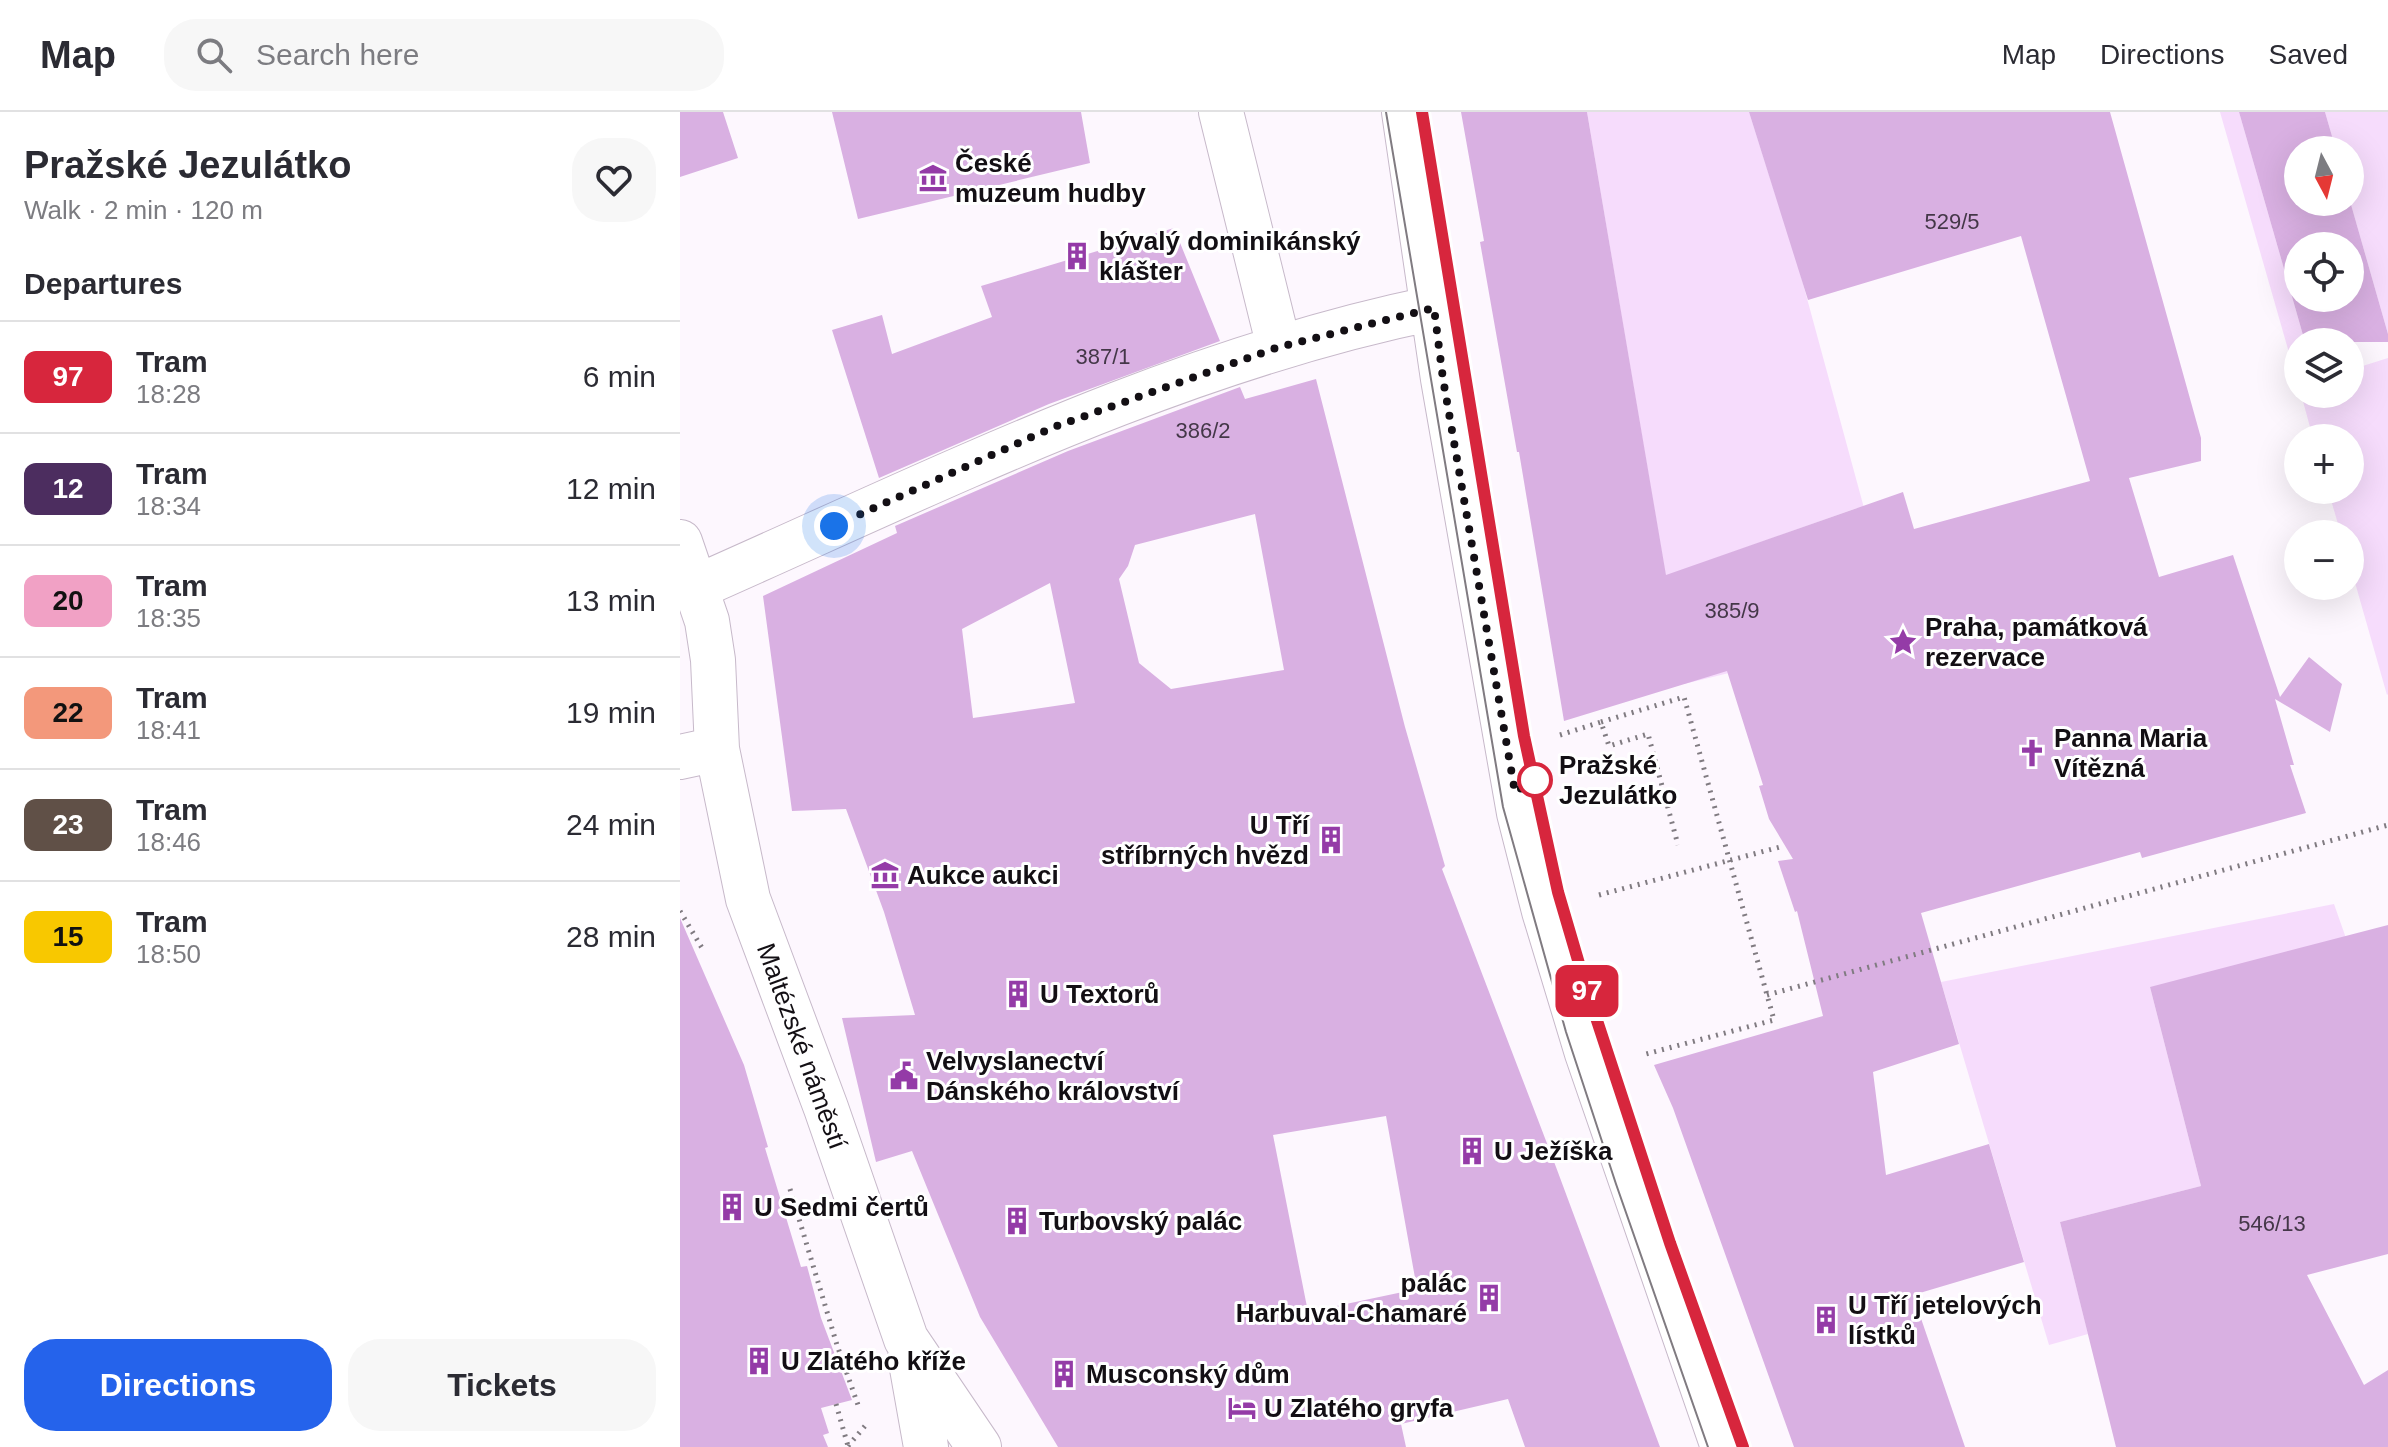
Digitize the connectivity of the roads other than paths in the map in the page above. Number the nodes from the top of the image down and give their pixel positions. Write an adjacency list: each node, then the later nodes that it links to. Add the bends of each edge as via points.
1 (1221, 112): 4 (street)
2 (1404, 112): 3 (street)
3 (1434, 308): 4 (street, Maltézské náměstí); 10 (street, via 1519,813 1587,1053)
4 (1279, 347): 5 (street, Maltézské náměstí, via 1054,427 751,563)
5 (686, 559): 6 (street, Maltézské náměstí, via 707,621 713,660)
6 (699, 753): 7 (street, Maltézské náměstí)
7 (906, 1339): 8 (street, Maltézské náměstí); 9 (street, Maltézské náměstí)
8 (926, 1447)
9 (979, 1447)
10 (1723, 1447)

